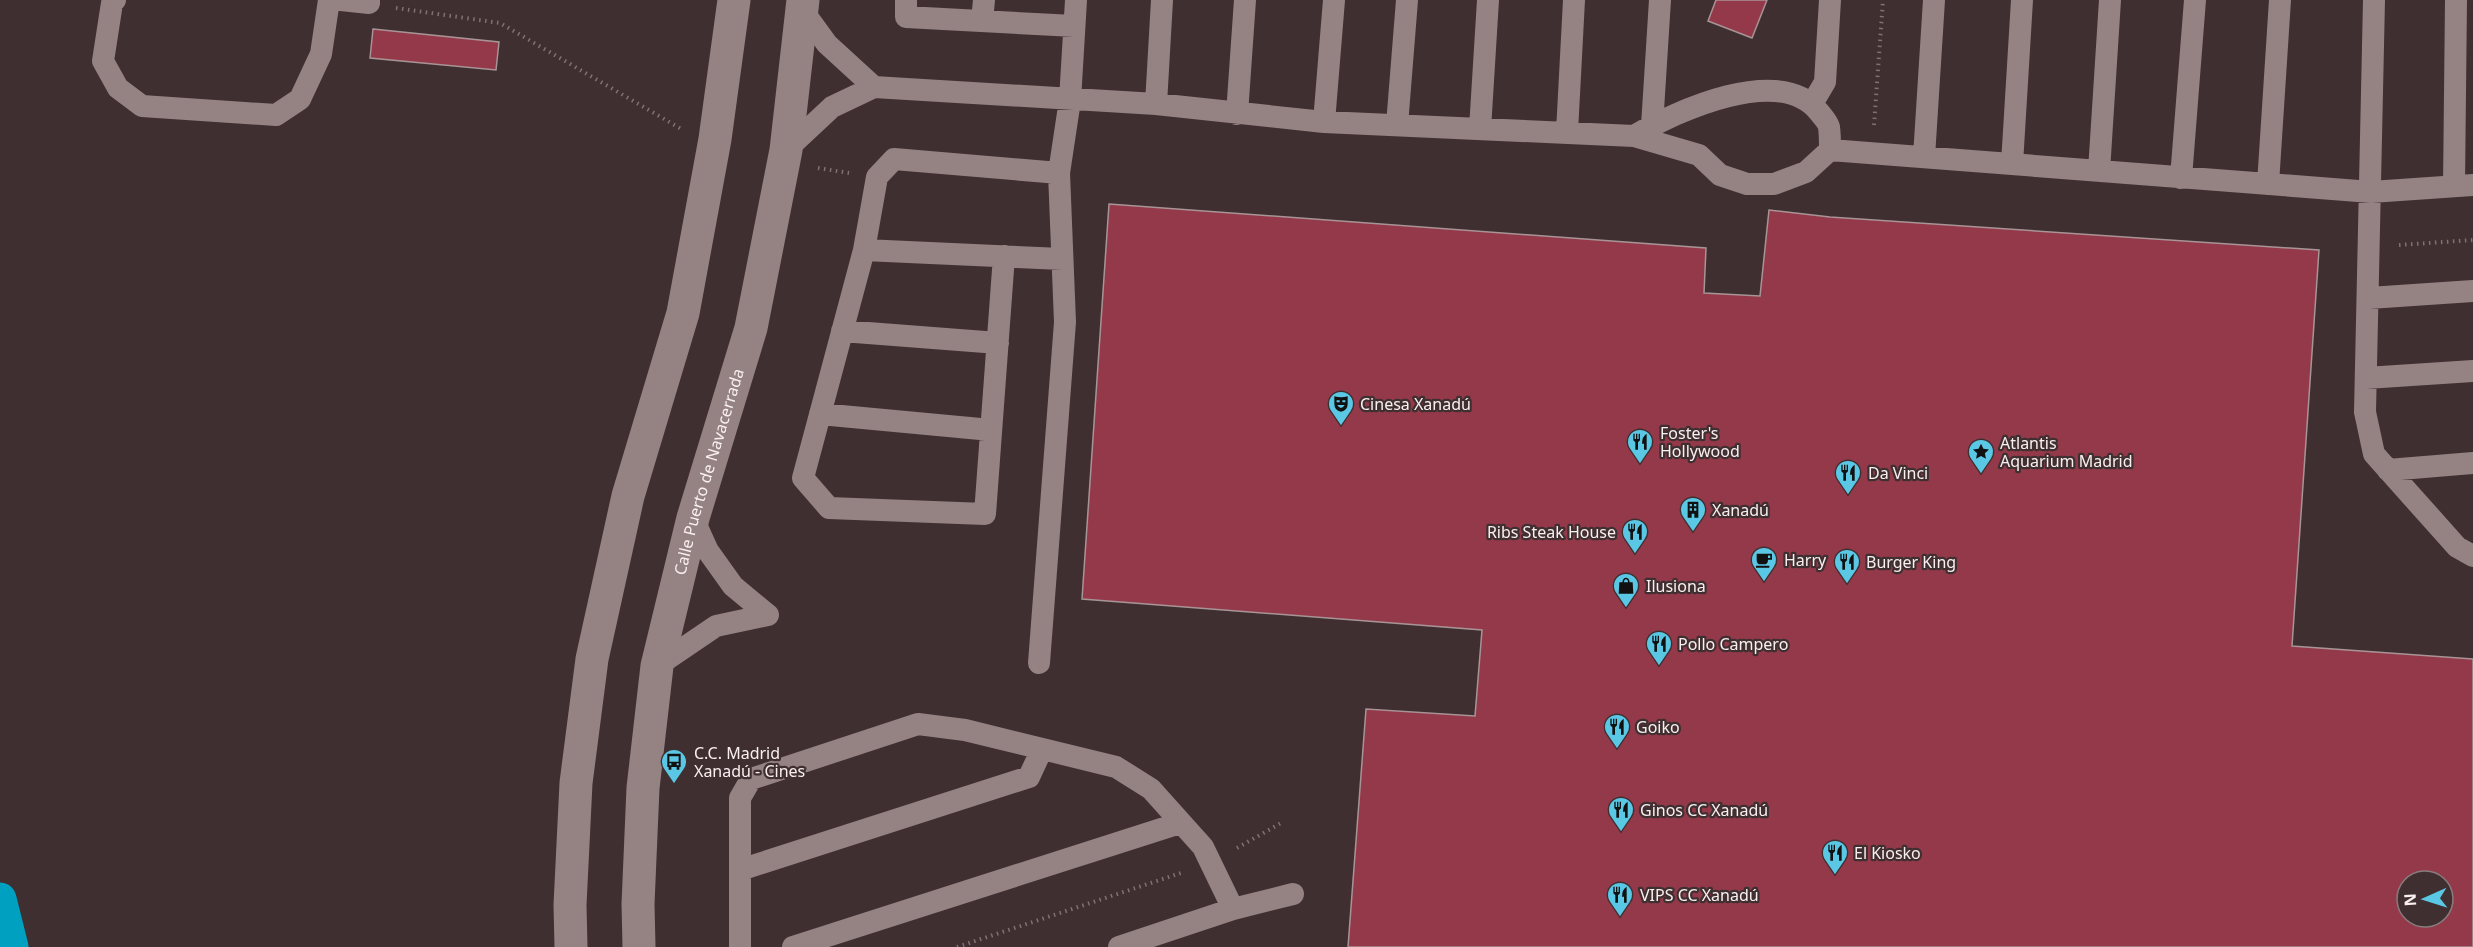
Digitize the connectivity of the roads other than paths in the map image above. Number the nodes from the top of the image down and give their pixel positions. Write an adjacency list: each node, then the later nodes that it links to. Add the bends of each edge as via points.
1 (115, 0): 2 (lane, via 103,61 118,88 142,106 276,116 300,99 321,54)
2 (329, 0)
3 (341, 0): 22 (lane)
4 (734, 0): 70 (street, via 716,139 683,313 628,496 592,659 576,783)
5 (906, 0): 24 (lane, via 906,17)
6 (1076, 0): 25 (lane)
7 (1162, 0): 28 (lane)
8 (1245, 0): 30 (lane)
9 (1334, 0): 31 (lane)
10 (1407, 0): 32 (lane)
11 (1488, 0): 33 (lane)
12 (1574, 0): 35 (lane)
13 (1660, 0): 34 (lane)
14 (1830, 0): 29 (lane, via 1825,82)
15 (1934, 0): 38 (lane)
16 (2022, 0): 39 (lane)
17 (2110, 0): 40 (lane)
18 (2194, 0): 42 (lane)
19 (2280, 0): 43 (lane)
20 (2374, 0): 45 (lane)
21 (2456, 0): 44 (lane)
22 (369, 2)
23 (803, 6): 26 (lane, via 827,44); 36 (street, Calle Puerto de Navacerrada)
24 (983, 10): 25 (lane)
25 (1074, 26): 27 (lane)
26 (874, 87): 27 (lane); 36 (lane, via 832,107)
27 (1070, 100): 28 (lane); 41 (lane)
28 (1156, 104): 30 (lane)
29 (1812, 104): 34 (lane, via 1784,92 1742,92); 37 (lane, via 1829,125)
30 (1237, 114): 31 (lane)
31 (1324, 122): 32 (lane)
32 (1397, 125): 33 (lane)
33 (1480, 129): 35 (lane)
34 (1643, 131): 35 (lane); 37 (lane, via 1699,155 1720,175 1747,184 1774,184 1806,172)
35 (1567, 132)
36 (786, 150): 59 (street, Calle Puerto de Navacerrada, via 751,328)
37 (1830, 150): 38 (lane)
38 (1924, 158): 39 (lane)
39 (2012, 164): 40 (lane)
40 (2099, 171): 42 (lane)
41 (1059, 173): 46 (lane, via 894,159 877,177); 48 (lane)
42 (2181, 178): 43 (lane)
43 (2268, 184): 45 (lane)
44 (2464, 186): 45 (lane)
45 (2371, 192): 50 (lane)
46 (864, 250): 47 (lane); 51 (lane)
47 (1004, 256): 48 (lane); 52 (lane)
48 (1062, 259): 61 (lane, via 1065,322)
49 (2473, 291): 50 (lane)
50 (2368, 298): 54 (lane)
51 (842, 331): 52 (lane); 55 (lane)
52 (998, 343): 56 (lane)
53 (2473, 371): 54 (lane)
54 (2366, 378): 58 (lane, via 2366,412 2374,454)
55 (820, 414): 56 (lane); 56 (lane, via 803,478 828,507 985,514)
56 (991, 430)
57 (2473, 463): 58 (lane)
58 (2388, 470): 60 (lane, via 2457,547)
59 (693, 518): 62 (street, Calle Puerto de Navacerrada); 62 (lane, via 708,551 733,586 768,615 716,626)
60 (2473, 556)
61 (1039, 663)
62 (657, 666): 71 (street, Calle Puerto de Navacerrada, via 643,788)
63 (1042, 749): 64 (lane, via 1116,767 1151,789); 65 (lane, via 1029,777); 65 (lane, via 965,730 918,724 751,779 740,798)
64 (1180, 823): 68 (lane, via 1203,847); 73 (lane)
65 (740, 870): 72 (lane)
66 (1293, 894): 68 (lane)
67 (0, 899): 69 (highway)
68 (1233, 909): 74 (lane)
69 (12, 947)
70 (571, 947)
71 (639, 947)
72 (740, 947)
73 (793, 947)
74 (1119, 947)

